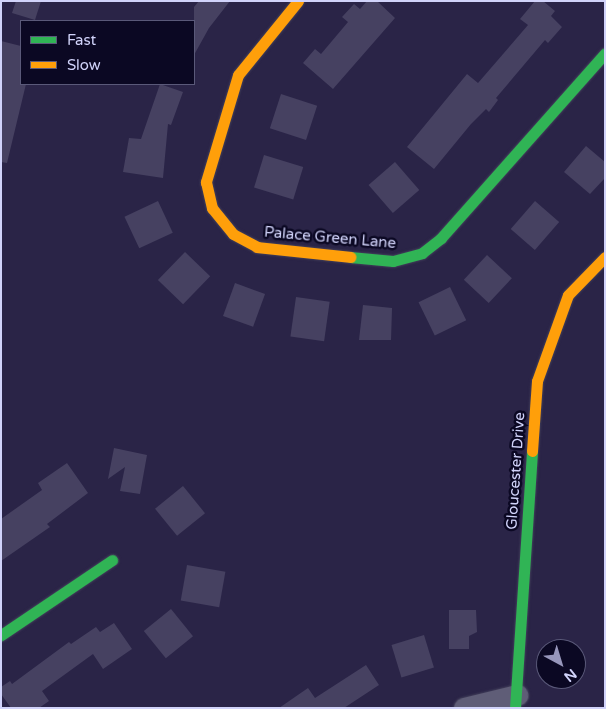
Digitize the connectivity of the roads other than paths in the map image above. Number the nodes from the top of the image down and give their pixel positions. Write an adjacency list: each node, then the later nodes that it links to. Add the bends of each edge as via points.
1 (298, 1): 2 (street, Palace Green Lane, via 238,75 206,182 212,208 233,234 257,247 393,261 422,253 440,238)
2 (605, 54)
3 (605, 257): 6 (street, Gloucester Drive, via 568,295 537,381)
4 (112, 560): 5 (street)
5 (1, 635)
6 (516, 701): 7 (street)
7 (464, 708)

